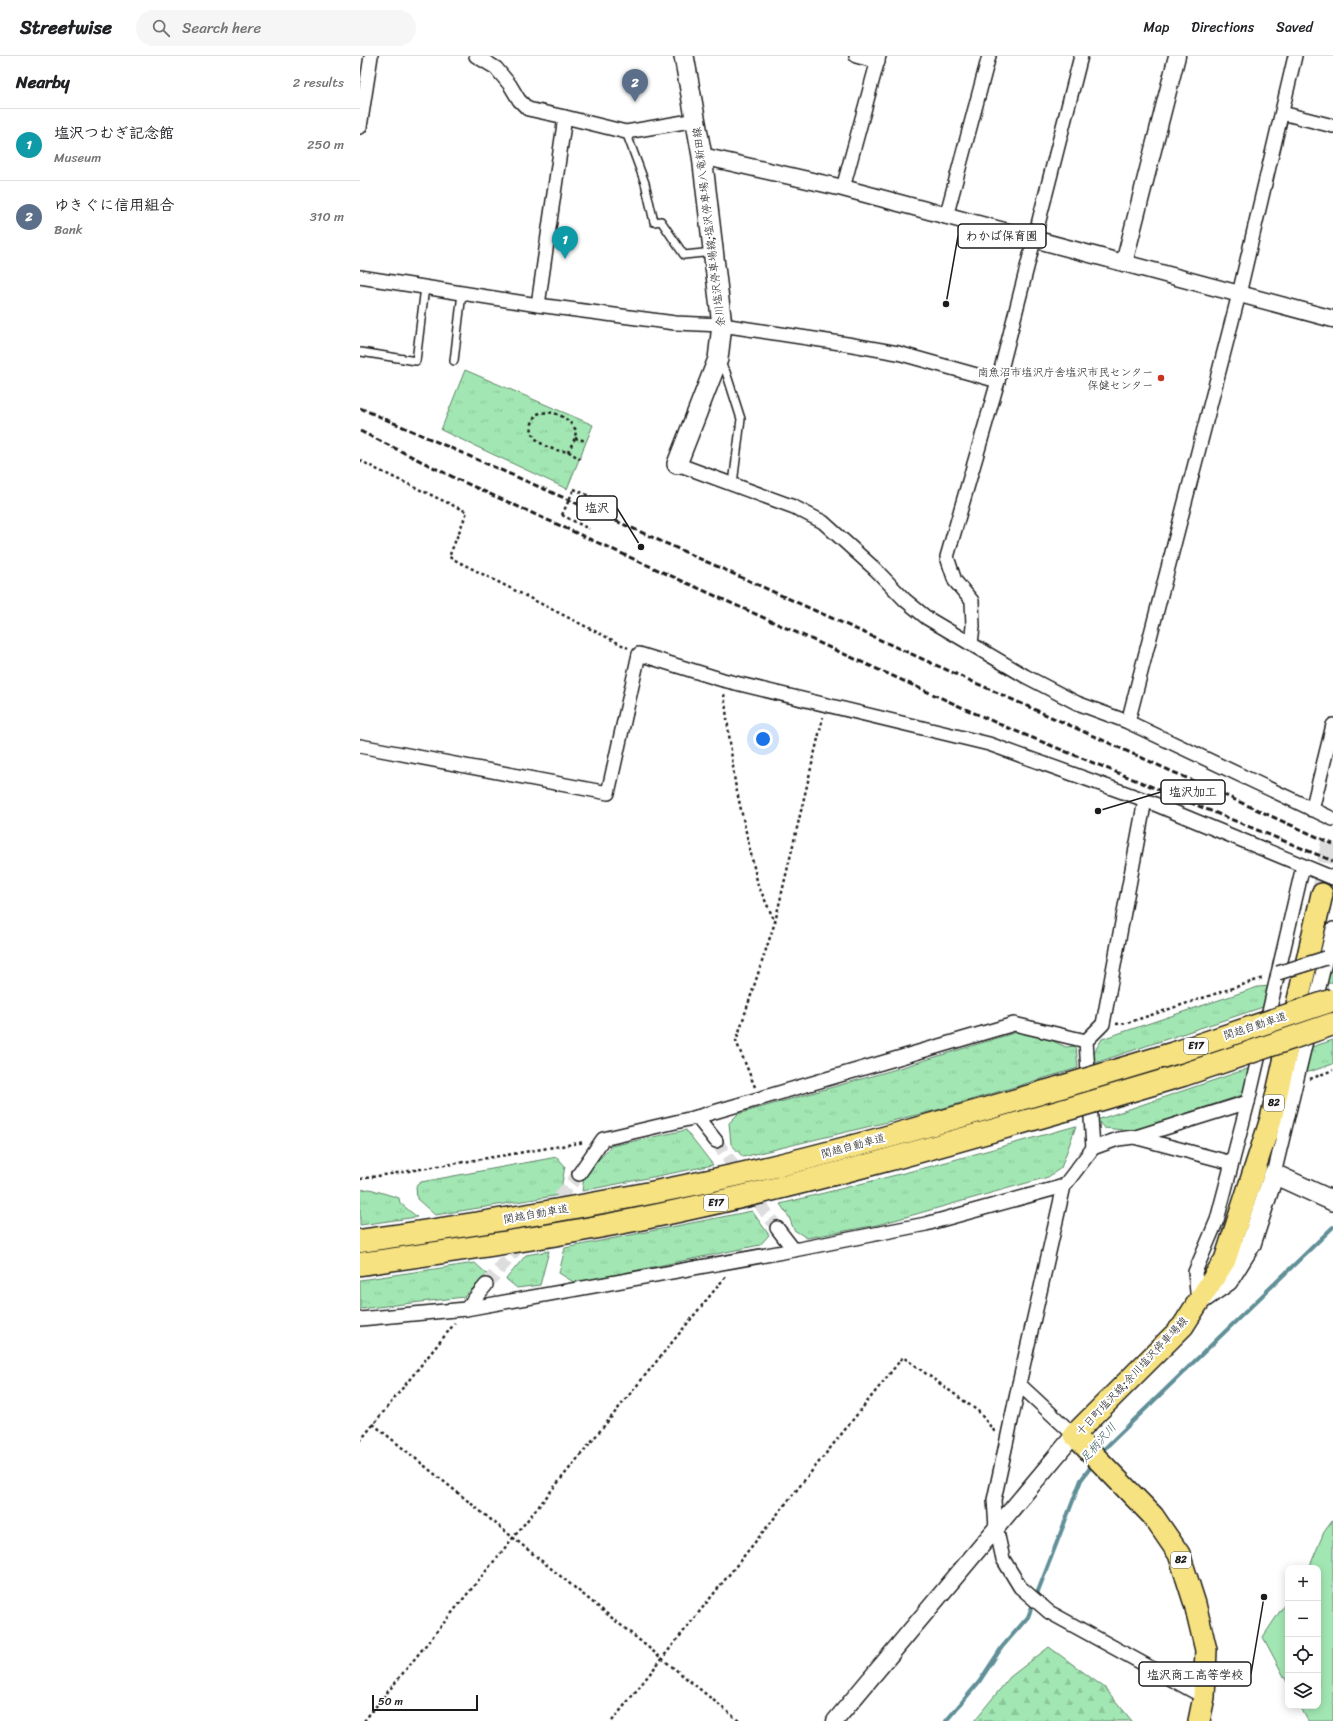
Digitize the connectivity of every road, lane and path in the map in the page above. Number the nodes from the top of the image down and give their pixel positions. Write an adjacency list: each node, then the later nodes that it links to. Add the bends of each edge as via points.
1 (371, 56): 14 (street)
2 (476, 56): 11 (street, via 496,68 528,109)
3 (684, 56): 12 (main road, 余川塩沢停車場線;塩沢停車場八竜新田線)
4 (856, 56): 9 (street)
5 (989, 56): 18 (street)
6 (1081, 56): 19 (street)
7 (1177, 56): 21 (street)
8 (1295, 56): 10 (street)
9 (879, 59): 17 (street)
10 (1282, 113): 13 (street); 25 (street)
11 (565, 117): 15 (street); 26 (street)
12 (696, 120): 15 (street); 16 (main road, 余川塩沢停車場線;塩沢停車場八竜新田線)
13 (1333, 126)
14 (360, 128)
15 (626, 132): 20 (lane, via 645,183 654,222 661,221 684,255)
16 (702, 156): 17 (street); 20 (main road, 余川塩沢停車場線;塩沢停車場八竜新田線)
17 (843, 188): 18 (street)
18 (946, 217): 19 (street)
19 (1034, 241): 21 (street); 32 (street)
20 (713, 252): 28 (main road, 余川塩沢停車場線;塩沢停車場八竜新田線)
21 (1124, 262): 25 (street)
22 (360, 276): 23 (street)
23 (425, 287): 24 (street); 29 (lane, via 416,361)
24 (462, 293): 26 (street); 31 (lane)
25 (1239, 294): 27 (street); 46 (street)
26 (538, 305): 28 (street, via 675,323)
27 (1333, 319)
28 (722, 325): 30 (main road, 余川塩沢停車場線;塩沢停車場八竜新田線); 32 (street, via 898,353)
29 (361, 352)
30 (718, 359): 38 (main road, 余川塩沢停車場線;塩沢停車場八竜新田線); 39 (lane, via 726,372 741,419)
31 (454, 360)
32 (998, 381): 42 (street, via 947,557 955,581 972,601)
33 (575, 438): 34 (path); 35 (path); 35 (path, via 576,430 571,423 556,412 537,414 532,420 532,433 538,441 547,447)
34 (586, 442)
35 (568, 452): 36 (path)
36 (580, 459)
37 (360, 460): 43 (path, via 467,512 449,557)
38 (677, 464): 39 (street)
39 (733, 484): 42 (street, via 794,507 823,522 905,600 927,618)
40 (598, 500): 41 (path, bridge, via 574,489 562,515)
41 (589, 529)
42 (971, 644): 46 (street, via 1077,703)
43 (639, 654): 44 (street); 48 (street, via 608,793)
44 (722, 680): 45 (street); 54 (path, via 735,783 758,885)
45 (826, 703): 49 (street, via 989,744); 54 (path)
46 (1128, 722): 50 (street)
47 (1333, 725): 50 (street)
48 (360, 746)
49 (1145, 800): 52 (street); 59 (street)
50 (1312, 810): 51 (street)
51 (1333, 819)
52 (1303, 866): 53 (street); 57 (street)
53 (1328, 886): 83 (main road, 82, via 1271,1119 1226,1260)
54 (775, 922): 64 (path, via 736,1041)
55 (1333, 929): 56 (street)
56 (1326, 958): 57 (street, bridge); 63 (street)
57 (1278, 973): 59 (path, via 1127,1023); 65 (street)
58 (1333, 1000): 78 (highway, 関越自動車道 / E17, bridge, via 1178,1052 808,1158 694,1184 461,1227)
59 (1103, 1024): 61 (street)
60 (1333, 1024): 81 (highway, 関越自動車道 / E17, bridge, via 1183,1075 924,1151 696,1207 585,1229)
61 (1086, 1041): 64 (street, via 1014,1024); 70 (street)
62 (1333, 1070): 63 (path)
63 (1295, 1084): 73 (street)
64 (760, 1098): 66 (street)
65 (1248, 1102): 67 (street); 71 (street)
66 (697, 1117): 68 (street); 69 (street)
67 (1134, 1137): 70 (street, via 1118,1139); 71 (street)
68 (603, 1139): 72 (street); 74 (path)
69 (716, 1141)
70 (1093, 1148): 75 (street)
71 (1232, 1163): 83 (street, via 1217,1220 1195,1272)
72 (579, 1174)
73 (1274, 1174): 76 (main road); 83 (main road, via 1251,1244 1228,1281)
74 (360, 1179)
75 (1064, 1186): 79 (street, via 926,1224); 86 (street)
76 (1333, 1201)
77 (777, 1228): 79 (street)
78 (360, 1241)
79 (794, 1250): 80 (street)
80 (738, 1260): 84 (street); 92 (path)
81 (360, 1264)
82 (486, 1285): 84 (street)
83 (1198, 1302): 88 (main road, 十日町塩沢線;余川塩沢停車場線 / 82, via 1183,1326)
84 (466, 1309): 85 (street); 87 (path)
85 (360, 1319)
86 (1020, 1384): 88 (street); 90 (street)
87 (373, 1424): 89 (path); 92 (path)
88 (1074, 1435): 91 (street); 94 (main road, 十日町塩沢線;余川塩沢停車場線 / 82, via 1153,1516 1179,1554 1206,1650)
89 (360, 1441)
90 (1005, 1444): 91 (street, via 994,1500); 93 (path, via 978,1411 903,1357)
91 (996, 1527): 94 (street, via 1003,1559 1020,1587 1049,1612); 98 (street)
92 (513, 1538): 93 (path); 95 (path)
93 (662, 1658): 96 (path); 97 (path)
94 (1204, 1697): 99 (main road, 十日町塩沢線;余川塩沢停車場線 / 82)
95 (364, 1721)
96 (612, 1721)
97 (740, 1721)
98 (835, 1721)
99 (1199, 1721)

